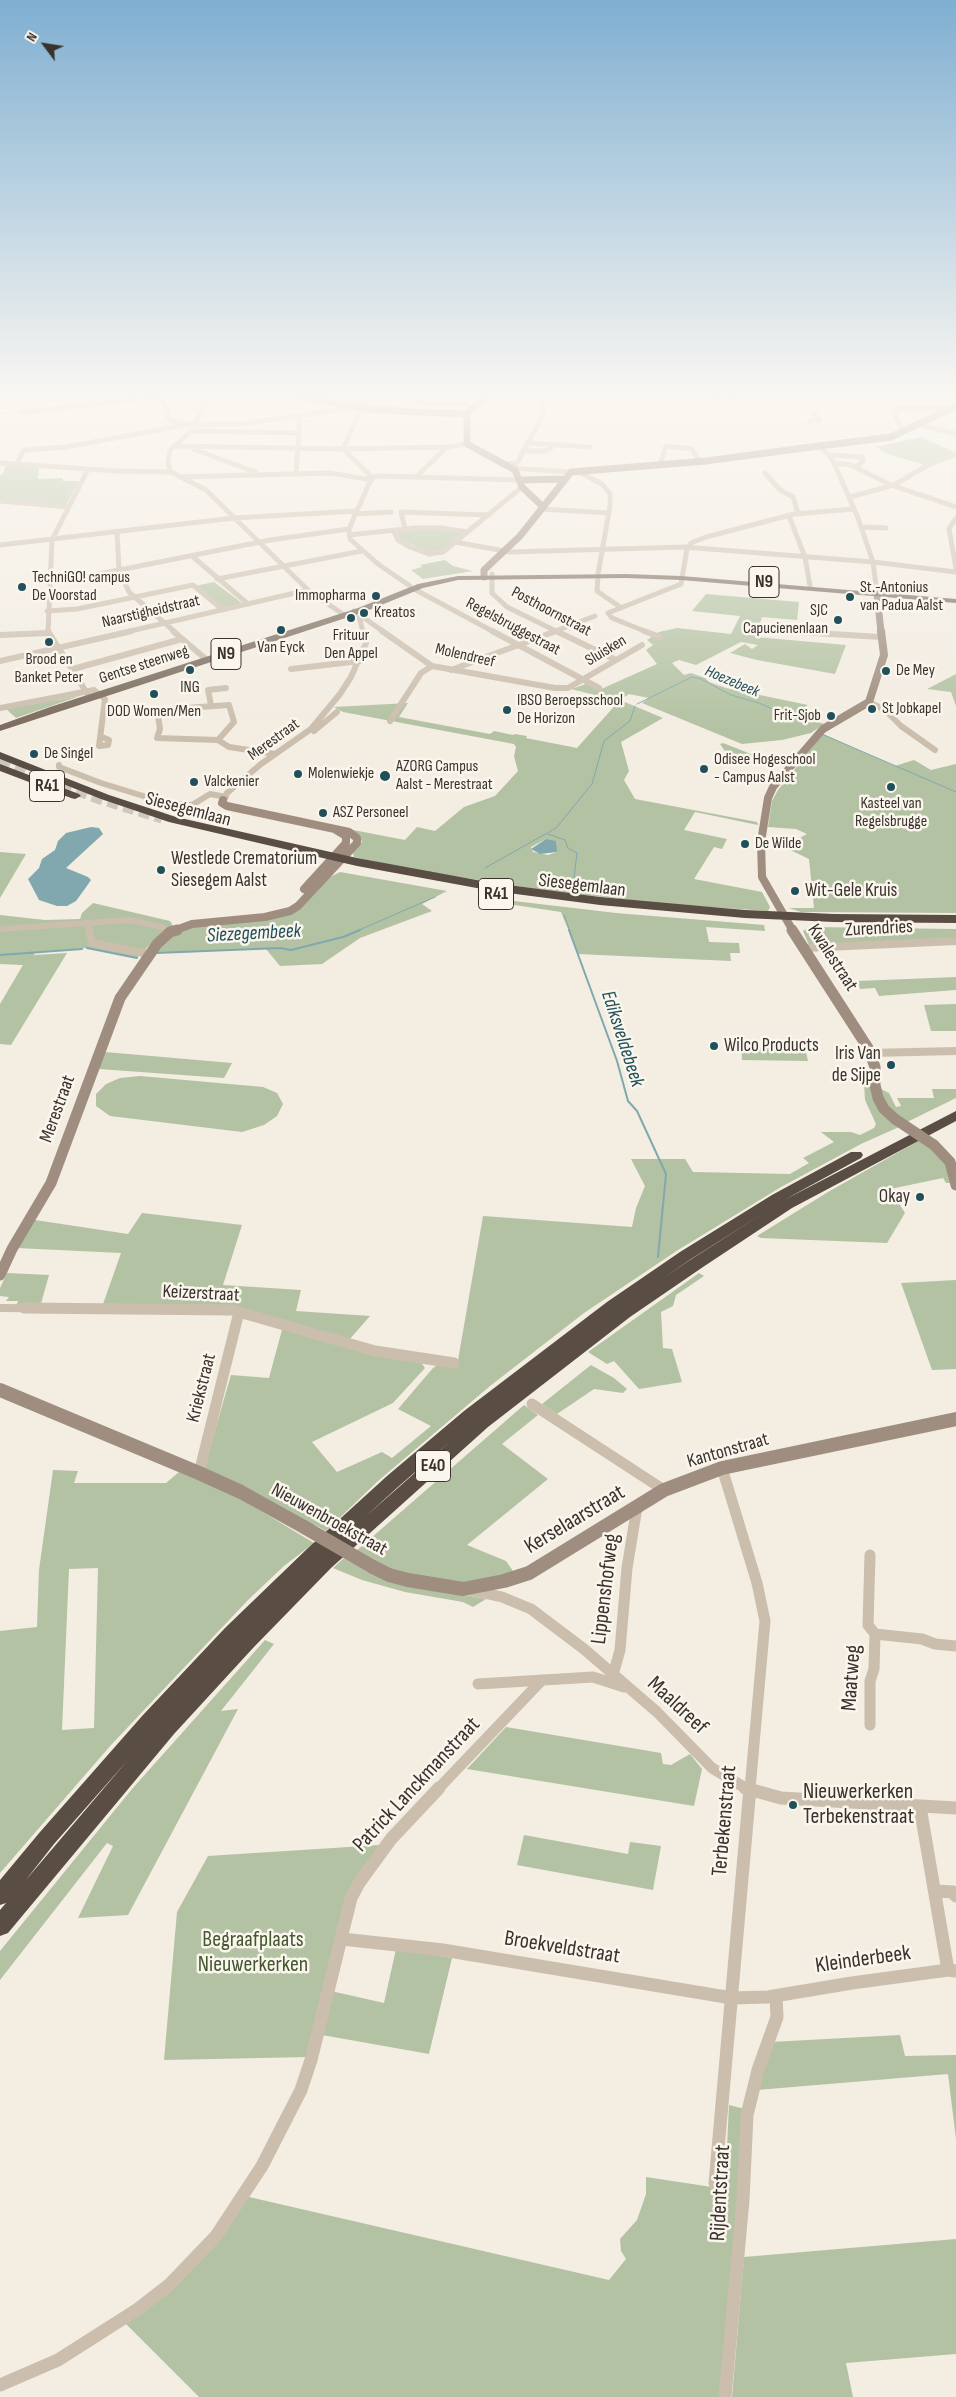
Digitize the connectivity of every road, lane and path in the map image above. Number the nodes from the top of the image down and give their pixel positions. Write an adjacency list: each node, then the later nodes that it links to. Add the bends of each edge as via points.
1 (68, 507): 26 (street)
2 (224, 508): 16 (street)
3 (357, 508): 10 (street)
4 (497, 508): 14 (street)
5 (540, 508): 33 (street)
6 (551, 508): 12 (street)
7 (609, 508): 12 (street)
8 (796, 508): 13 (street)
9 (854, 509): 13 (street); 18 (street)
10 (355, 512): 11 (street); 16 (street); 23 (street)
11 (391, 512)
12 (609, 513): 31 (street)
13 (798, 513): 15 (street)
14 (489, 515): 20 (street, via 401,512); 25 (street)
15 (788, 516): 30 (street, via 696,540); 35 (street)
16 (234, 518): 22 (street); 28 (street)
17 (956, 518): 39 (street, via 949,529)
18 (862, 527): 19 (street); 36 (street)
19 (886, 528)
20 (406, 529): 21 (street); 25 (street, via 441,528)
21 (393, 530): 24 (street); 27 (street, via 400,542 429,554 443,552)
22 (117, 532): 26 (street); 38 (street)
23 (349, 532): 24 (street); 28 (street); 32 (street)
24 (377, 532)
25 (468, 532): 27 (street)
26 (52, 540): 29 (street); 44 (street)
27 (455, 542): 33 (street)
28 (257, 543): 34 (street); 37 (street)
29 (0, 545)
30 (688, 547): 31 (street); 35 (street); 42 (street)
31 (602, 550): 33 (street); 40 (street)
32 (362, 551): 37 (street); 46 (street)
33 (504, 552): 41 (street, via 484,570)
34 (192, 556): 38 (street); 43 (street)
35 (805, 557): 36 (street); 45 (street)
36 (874, 562): 39 (street); 48 (street)
37 (283, 566): 43 (street); 47 (street)
38 (119, 570): 44 (street); 49 (street)
39 (956, 570)
40 (598, 575): 41 (main road, N9); 42 (main road, N9); 52 (street, via 597,591)
41 (488, 576): 46 (main road, Gentse steenweg / N9, via 458,578); 60 (street, Posthoornstraat, via 492,593 500,602)
42 (682, 577): 45 (main road, N9); 48 (main road, N9); 52 (street, via 679,585)
43 (217, 580): 51 (street)
44 (49, 581): 54 (street)
45 (810, 586): 48 (main road, N9)
46 (412, 588): 55 (main road, Gentse steenweg / N9); 67 (street, Regelsbruggestraat)
47 (308, 590): 51 (street, Naarstigheidstraat); 55 (street)
48 (877, 593): 50 (main road, N9); 65 (street)
49 (133, 597): 53 (street, via 193,585); 54 (street, via 77,609); 58 (street)
50 (956, 600)
51 (248, 604): 53 (street, Naarstigheidstraat)
52 (620, 607): 63 (street, via 609,611 608,615 650,634)
53 (223, 610): 58 (street, Naarstigheidstraat)
54 (47, 611): 62 (street)
55 (350, 613): 57 (street, Molendreef); 59 (street, via 356,615); 70 (main road, Gentse steenweg / N9)
56 (595, 616): 60 (street)
57 (370, 622): 59 (street); 74 (street, Molendreef)
58 (164, 624): 66 (street); 69 (street, Naarstigheidstraat)
59 (361, 624): 72 (street, Merestraat, via 366,641)
60 (556, 631): 67 (street); 71 (street, Posthoornstraat)
61 (798, 632): 65 (street)
62 (48, 633): 64 (street); 69 (street)
63 (664, 634)
64 (0, 635)
65 (881, 637): 84 (street, via 884,655)
66 (182, 639): 70 (street); 76 (street)
67 (517, 645): 77 (street); 78 (street, Regelsbruggestraat)
68 (642, 645): 71 (street, Sluisken)
69 (58, 648): 73 (street, Naarstigheidstraat); 76 (street)
70 (207, 660): 82 (main road, Gentse steenweg / N9)
71 (616, 660): 78 (street, Sluisken)
72 (360, 661): 75 (street); 87 (street, Merestraat)
73 (0, 662)
74 (432, 666): 77 (street, Molendreef); 88 (street, via 421,673)
75 (292, 669)
76 (73, 670): 81 (street)
77 (451, 670): 78 (street, Molendreef, via 560,688 568,688)
78 (584, 680): 80 (street, Regelsbruggestraat)
79 (226, 688): 85 (street, via 208,690)
80 (599, 688)
81 (87, 694): 82 (main road, Gentse steenweg / N9); 86 (street); 89 (main road, Gentse steenweg / N9)
82 (100, 694): 90 (street, via 105,699)
83 (0, 700): 86 (street)
84 (869, 702): 92 (street); 100 (street, Kwalestraat, via 823,729 780,778 768,798 761,842 762,877)
85 (212, 705): 91 (street, via 229,705 234,722); 91 (street, via 157,710 160,729 156,738)
86 (1, 708)
87 (327, 710): 93 (street, Merestraat, via 311,728); 97 (street, Merestraat, via 337,712)
88 (390, 721)
89 (0, 728)
90 (102, 737)
91 (218, 740): 93 (street, via 229,747)
92 (935, 750)
93 (275, 754): 97 (street, Merestraat)
94 (0, 755): 98 (highway, Siesegemlaan / R41, via 132,807)
95 (59, 764): 97 (street, Siesegemlaan, via 59,767 101,783 166,803 192,805 210,794)
96 (0, 767): 98 (highway, Siesegemlaan / R41, via 95,802 203,834)
97 (225, 798): 98 (street, Merestraat, via 222,803 227,806 343,833 348,839)
98 (335, 861): 100 (highway, Siesegemlaan / R41, via 555,896); 106 (street, Merestraat, via 275,914 192,924)
99 (89, 913): 103 (street)
100 (786, 919): 102 (highway, Siesegemlaan / R41); 108 (street, Kwalestraat)
101 (956, 919): 102 (highway, Siesegemlaan / R41)
102 (833, 921): 104 (highway, Siesegemlaan / R41)
103 (89, 925): 105 (street); 106 (street, via 130,920); 109 (street, via 92,943)
104 (956, 925)
105 (0, 929)
106 (170, 932): 109 (street, Merestraat)
107 (956, 941): 108 (street, Zurendries)
108 (804, 948): 111 (street, Kwalestraat)
109 (150, 954): 115 (street, Merestraat, via 120,998 51,1183)
110 (956, 1051): 111 (street)
111 (871, 1052): 114 (street, Kwalestraat, bridge, via 875,1085 884,1109 934,1145 950,1162)
112 (956, 1105): 141 (highway, E40, via 777,1198 693,1251 590,1323 470,1415 314,1553 232,1634 47,1838)
113 (956, 1115): 143 (highway, E40, via 796,1200 696,1262 482,1423 325,1563 246,1643 167,1728)
114 (956, 1185)
115 (0, 1275)
116 (0, 1308): 117 (street, Keizerstraat, via 208,1308)
117 (239, 1312): 118 (street, Keizerstraat, via 375,1351); 123 (street, Kriekstraat)
118 (454, 1363)
119 (0, 1390): 123 (street, Nieuwenbroekstraat)
120 (532, 1404): 124 (street)
121 (956, 1419): 122 (street, Kantonstraat)
122 (722, 1468): 124 (street, Kantonstraat); 137 (street, Terbekenstraat, via 765,1620)
123 (199, 1473): 128 (street, Nieuwenbroekstraat, bridge, via 241,1492 389,1575)
124 (664, 1490): 125 (street, Kerselaarstraat)
125 (637, 1507): 127 (street, Kerselaarstraat, via 529,1573); 132 (street, Lippenshofweg, via 620,1650)
126 (870, 1555): 130 (street, Maatweg, via 868,1626)
127 (504, 1581): 128 (street, Kerselaarstraat); 129 (street, via 499,1588)
128 (463, 1589): 129 (street, Nieuwenbroekstraat)
129 (502, 1597): 132 (street, Nieuwenbroekstraat, via 531,1609)
130 (875, 1634): 131 (street, Maatweg); 136 (street, Maatweg)
131 (956, 1646)
132 (613, 1675): 135 (street, Nieuwenbroekstraat)
133 (542, 1680): 134 (street, Maaldreef); 135 (street, Maaldreef, via 593,1677); 144 (street, Patrick Lanckmanstraat, via 374,1860 351,1898)
134 (478, 1684)
135 (629, 1689): 137 (street, Maaldreef, via 657,1712 712,1768)
136 (870, 1725)
137 (750, 1791): 138 (street, Maaldreef, via 781,1798); 147 (street, Terbekenstraat)
138 (920, 1807): 139 (street, Maaldreef); 140 (street)
139 (956, 1808)
140 (936, 1891): 142 (street, via 953,1892); 145 (street)
141 (0, 1896)
142 (956, 1896)
143 (0, 1926)
144 (342, 1939): 147 (street, Broekveldstraat, via 444,1950); 149 (street, Patrick Lanckmanstraat, via 311,2060 298,2097 248,2190 216,2236 169,2285 138,2309 58,2360)
145 (952, 1970): 146 (street, Kleinderbeek)
146 (776, 1996): 147 (street, Broekveldstraat); 150 (street, Rijdentstraat, via 777,2016 758,2070 747,2115 743,2200)
147 (732, 1998): 148 (street, Terbekenstraat)
148 (715, 2183)
149 (0, 2385)
150 (725, 2397)

